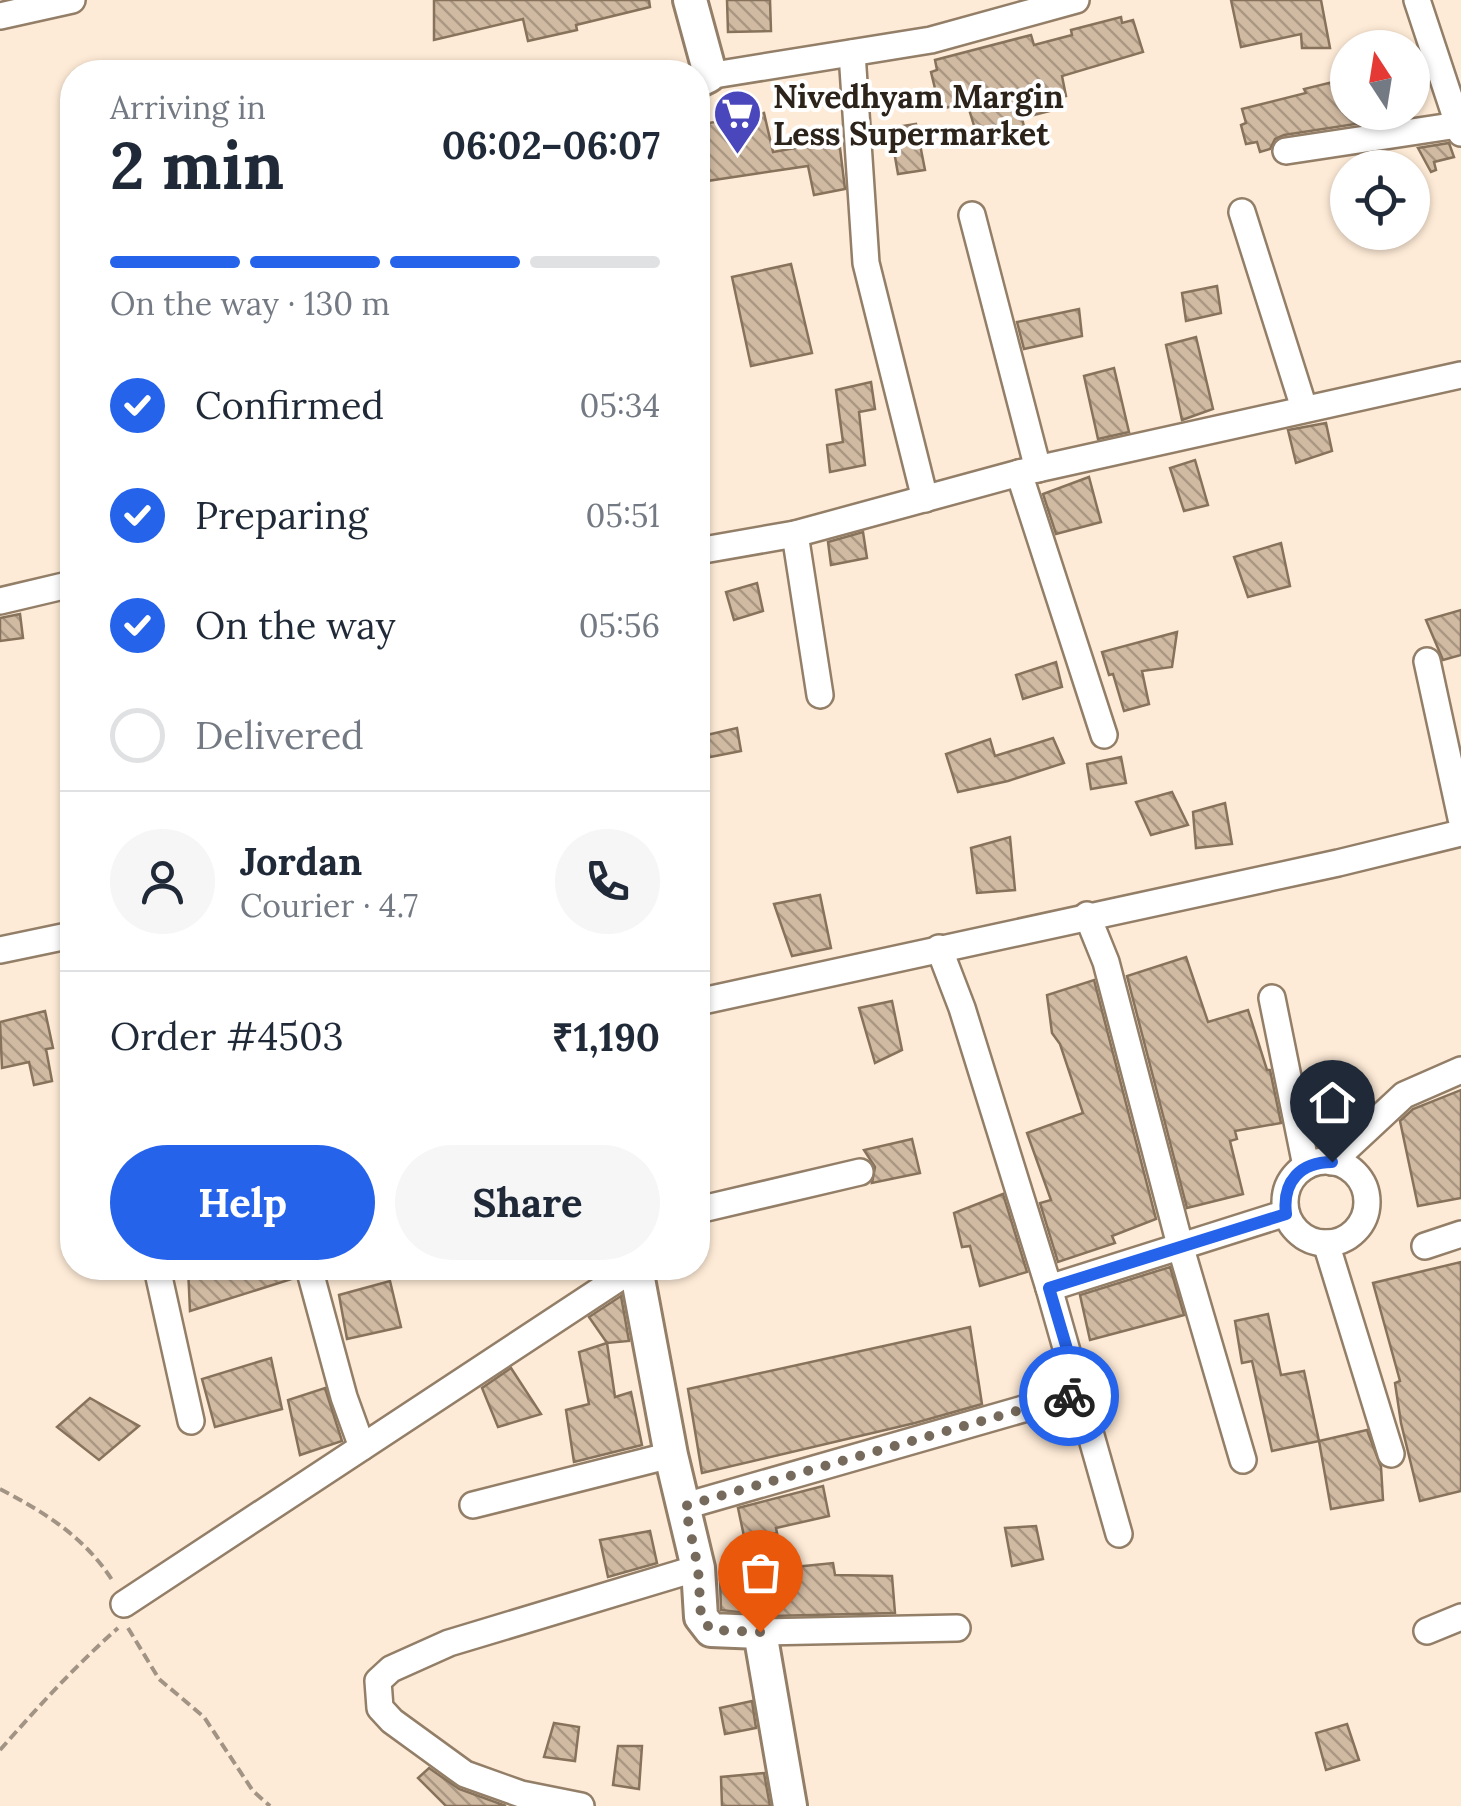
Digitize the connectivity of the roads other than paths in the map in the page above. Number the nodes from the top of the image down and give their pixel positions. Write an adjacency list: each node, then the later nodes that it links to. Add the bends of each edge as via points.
1 (72, 0): 5 (street)
2 (690, 0): 7 (main road)
3 (1076, 0): 6 (street, via 932,40)
4 (1417, 0): 9 (street)
5 (0, 16)
6 (852, 53): 8 (street); 16 (street, via 866,263)
7 (700, 60)
8 (710, 77)
9 (1459, 129): 10 (street)
10 (1286, 151)
11 (1242, 212): 14 (street)
12 (972, 215): 15 (street)
13 (1461, 374): 14 (street)
14 (1304, 408): 15 (street)
15 (1028, 471): 16 (street); 23 (street)
16 (925, 499): 17 (street)
17 (795, 534): 18 (street); 22 (street)
18 (710, 549)
19 (60, 587): 20 (street)
20 (0, 601)
21 (1427, 661): 24 (street)
22 (820, 695)
23 (1104, 735)
24 (1461, 818)
25 (1461, 834): 26 (street)
26 (1087, 916): 28 (street); 40 (street, via 1106,962)
27 (60, 938): 29 (street)
28 (938, 948): 31 (street); 46 (street)
29 (0, 950)
30 (1272, 998): 34 (street)
31 (710, 999)
32 (1461, 1070): 33 (street, via 1404,1095)
33 (1332, 1162): 34 (street); 39 (street, via 1356,1174 1366,1212 1352,1234)
34 (1306, 1166): 37 (street, via 1288,1186)
35 (860, 1172): 36 (street)
36 (710, 1207)
37 (1286, 1214): 39 (street, via 1301,1235); 40 (street)
38 (1461, 1234): 41 (street)
39 (1326, 1243): 50 (street)
40 (1180, 1245): 46 (street); 52 (street)
41 (1425, 1246)
42 (161, 1280): 48 (street)
43 (312, 1280): 49 (street)
44 (617, 1280): 49 (street)
45 (637, 1280): 51 (main road)
46 (1049, 1288): 47 (street)
47 (1080, 1393): 54 (street); 55 (street)
48 (192, 1420)
49 (362, 1447): 57 (street)
50 (1391, 1454)
51 (671, 1455): 53 (street); 54 (main road)
52 (1244, 1460)
53 (473, 1506)
54 (685, 1506): 56 (main road)
55 (1119, 1534)
56 (698, 1568): 61 (main road, via 701,1617 711,1630); 62 (street, via 448,1644 390,1669 378,1681 380,1708 392,1721 465,1774)
57 (124, 1604)
58 (1461, 1617): 60 (street)
59 (957, 1628): 61 (street)
60 (1426, 1631)
61 (760, 1632): 63 (main road)
62 (581, 1806)
63 (790, 1806)

